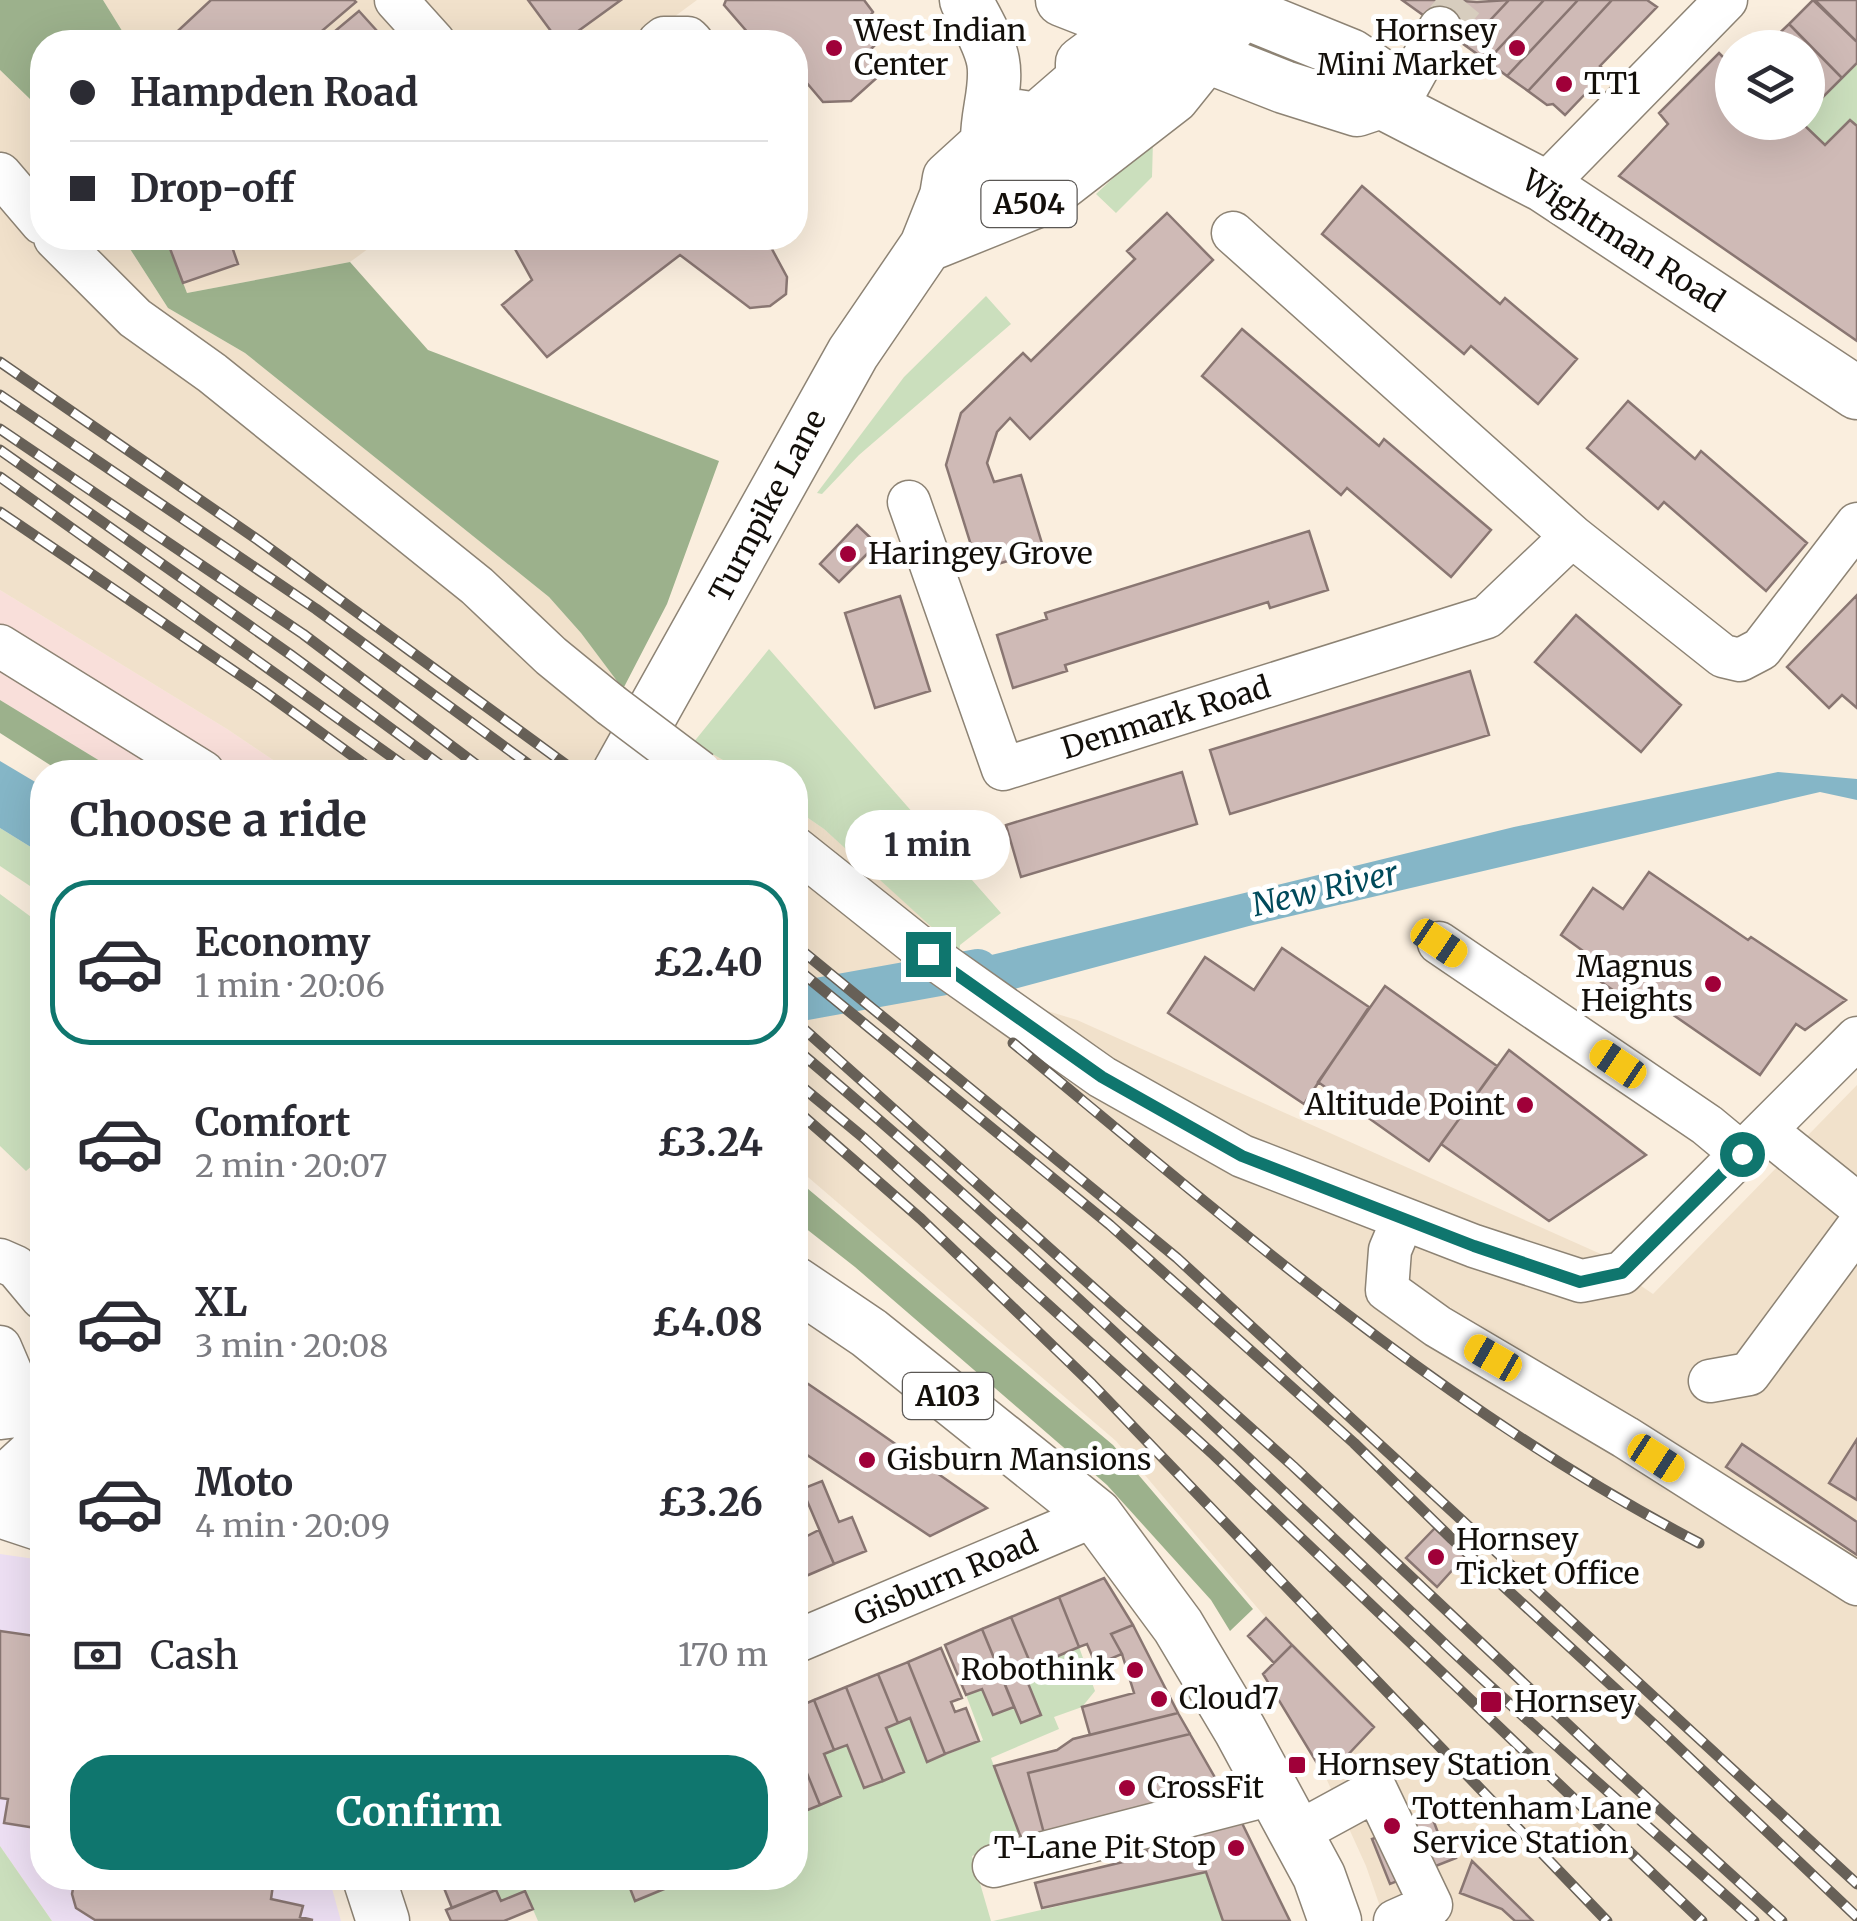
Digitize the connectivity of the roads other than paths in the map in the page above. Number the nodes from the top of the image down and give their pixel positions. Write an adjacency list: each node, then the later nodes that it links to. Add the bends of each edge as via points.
1 (396, 0): 8 (street)
2 (966, 0): 12 (main road, A504, via 993,60 986,119)
3 (1062, 0): 9 (main road, Wightman Road)
4 (1322, 0): 10 (main road)
5 (1726, 0): 14 (street)
6 (1236, 4): 9 (main road, Turnpike Lane / A504); 10 (main road)
7 (1440, 28): 11 (street)
8 (423, 30)
9 (1169, 32): 11 (main road, Wightman Road, via 1284,88 1357,110); 12 (main road, Turnpike Lane / A504, via 1082,64 1082,80 1037,118); 15 (main road, via 1014,173); 18 (main road, Turnpike Lane / A504, via 1173,97 1040,200)
10 (1350, 55): 11 (main road, via 1377,73)
11 (1388, 105): 14 (main road, Wightman Road)
12 (1002, 129): 15 (main road, Turnpike Lane / A504, via 949,178)
13 (0, 174): 16 (street)
14 (1544, 186): 20 (main road, Wightman Road)
15 (946, 196): 18 (main road, Turnpike Lane / A504)
16 (30, 209)
17 (1233, 232): 23 (street)
18 (926, 246): 26 (main road, Turnpike Lane, via 853,353)
19 (67, 250): 27 (street, bridge, via 135,318 477,586 551,656)
20 (1857, 393)
21 (909, 502): 23 (street, Denmark Road, via 1003,769 1487,617)
22 (1857, 524): 23 (street, via 1760,649 1740,660 1723,656)
23 (1572, 536)
24 (0, 646): 25 (street)
25 (184, 760)
26 (626, 760)
27 (684, 760)
28 (808, 858): 33 (street, via 928,954 1102,1077 1242,1156)
29 (1439, 943): 31 (street, via 1707,1126)
30 (1857, 1038): 31 (street)
31 (1754, 1142): 32 (street); 33 (street, via 1622,1273 1580,1282)
32 (1854, 1202): 38 (street, via 1748,1374)
33 (1403, 1218): 45 (street, via 1390,1250 1387,1290)
34 (0, 1260): 35 (street)
35 (30, 1284)
36 (808, 1292): 43 (main road, A103)
37 (0, 1347): 39 (street)
38 (1710, 1381)
39 (30, 1420)
40 (30, 1429): 41 (main road)
41 (0, 1486)
42 (0, 1511): 44 (main road)
43 (1096, 1516): 46 (street, Gisburn Road); 47 (main road, A103, via 1178,1626)
44 (30, 1520)
45 (1857, 1584)
46 (808, 1637)
47 (1286, 1813): 48 (street); 51 (main road, A103); 52 (street, via 1376,1790 1431,1905)
48 (994, 1866)
49 (373, 1890): 50 (main road)
50 (383, 1921)
51 (1335, 1921)
52 (1395, 1921)

